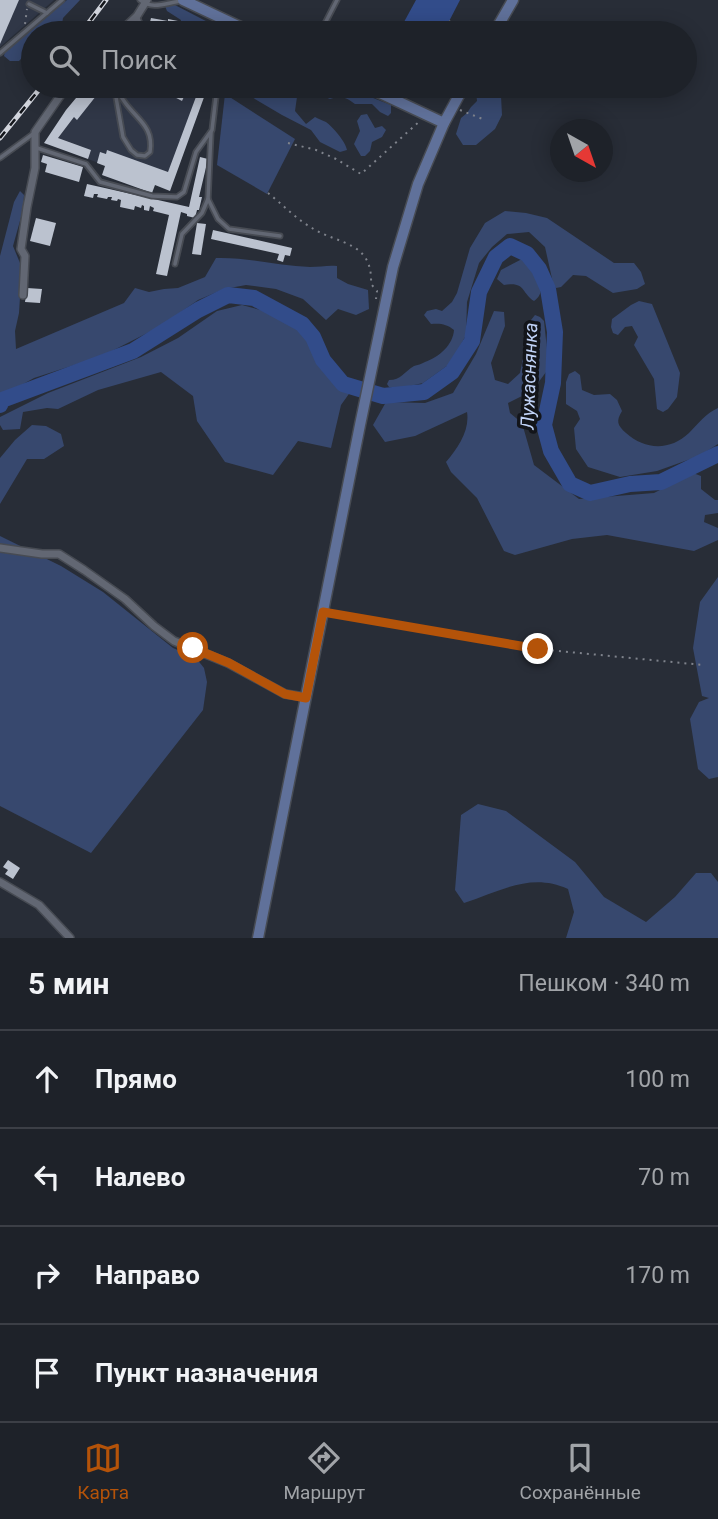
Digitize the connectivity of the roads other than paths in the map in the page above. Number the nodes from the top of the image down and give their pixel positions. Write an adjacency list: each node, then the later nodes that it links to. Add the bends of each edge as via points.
1 (62, 0): 7 (lane)
2 (184, 0): 5 (lane, via 153,6); 12 (main road)
3 (337, 0): 13 (lane)
4 (513, 0): 14 (main road)
5 (143, 1): 8 (street)
6 (29, 4): 7 (lane)
7 (47, 13): 9 (lane)
8 (136, 16): 10 (street); 11 (lane)
9 (38, 21)
10 (131, 21)
11 (138, 21)
12 (228, 21)
13 (326, 21)
14 (501, 21)
15 (21, 35): 16 (lane)
16 (0, 52)
17 (59, 98): 25 (street)
18 (117, 98): 19 (lane, via 123,137 137,156 145,156 151,141 146,126)
19 (122, 98)
20 (215, 98): 24 (lane)
21 (392, 98): 23 (main road)
22 (458, 98): 23 (main road)
23 (444, 123): 33 (main road, via 418,184 393,267)
24 (212, 130): 26 (lane, via 196,152 184,192 177,197 152,196 100,182 86,164); 28 (lane)
25 (35, 132): 26 (street); 27 (lane)
26 (35, 147): 31 (street, via 21,249 25,256)
27 (0, 158)
28 (208, 198): 29 (lane, via 229,229); 30 (lane, via 183,234)
29 (280, 236)
30 (175, 264)
31 (23, 295)
32 (0, 548): 33 (street, via 59,554 125,599 174,641 229,663 285,694)
33 (306, 698): 36 (main road)
34 (0, 883): 35 (street, via 39,905)
35 (70, 938)
36 (258, 938)

